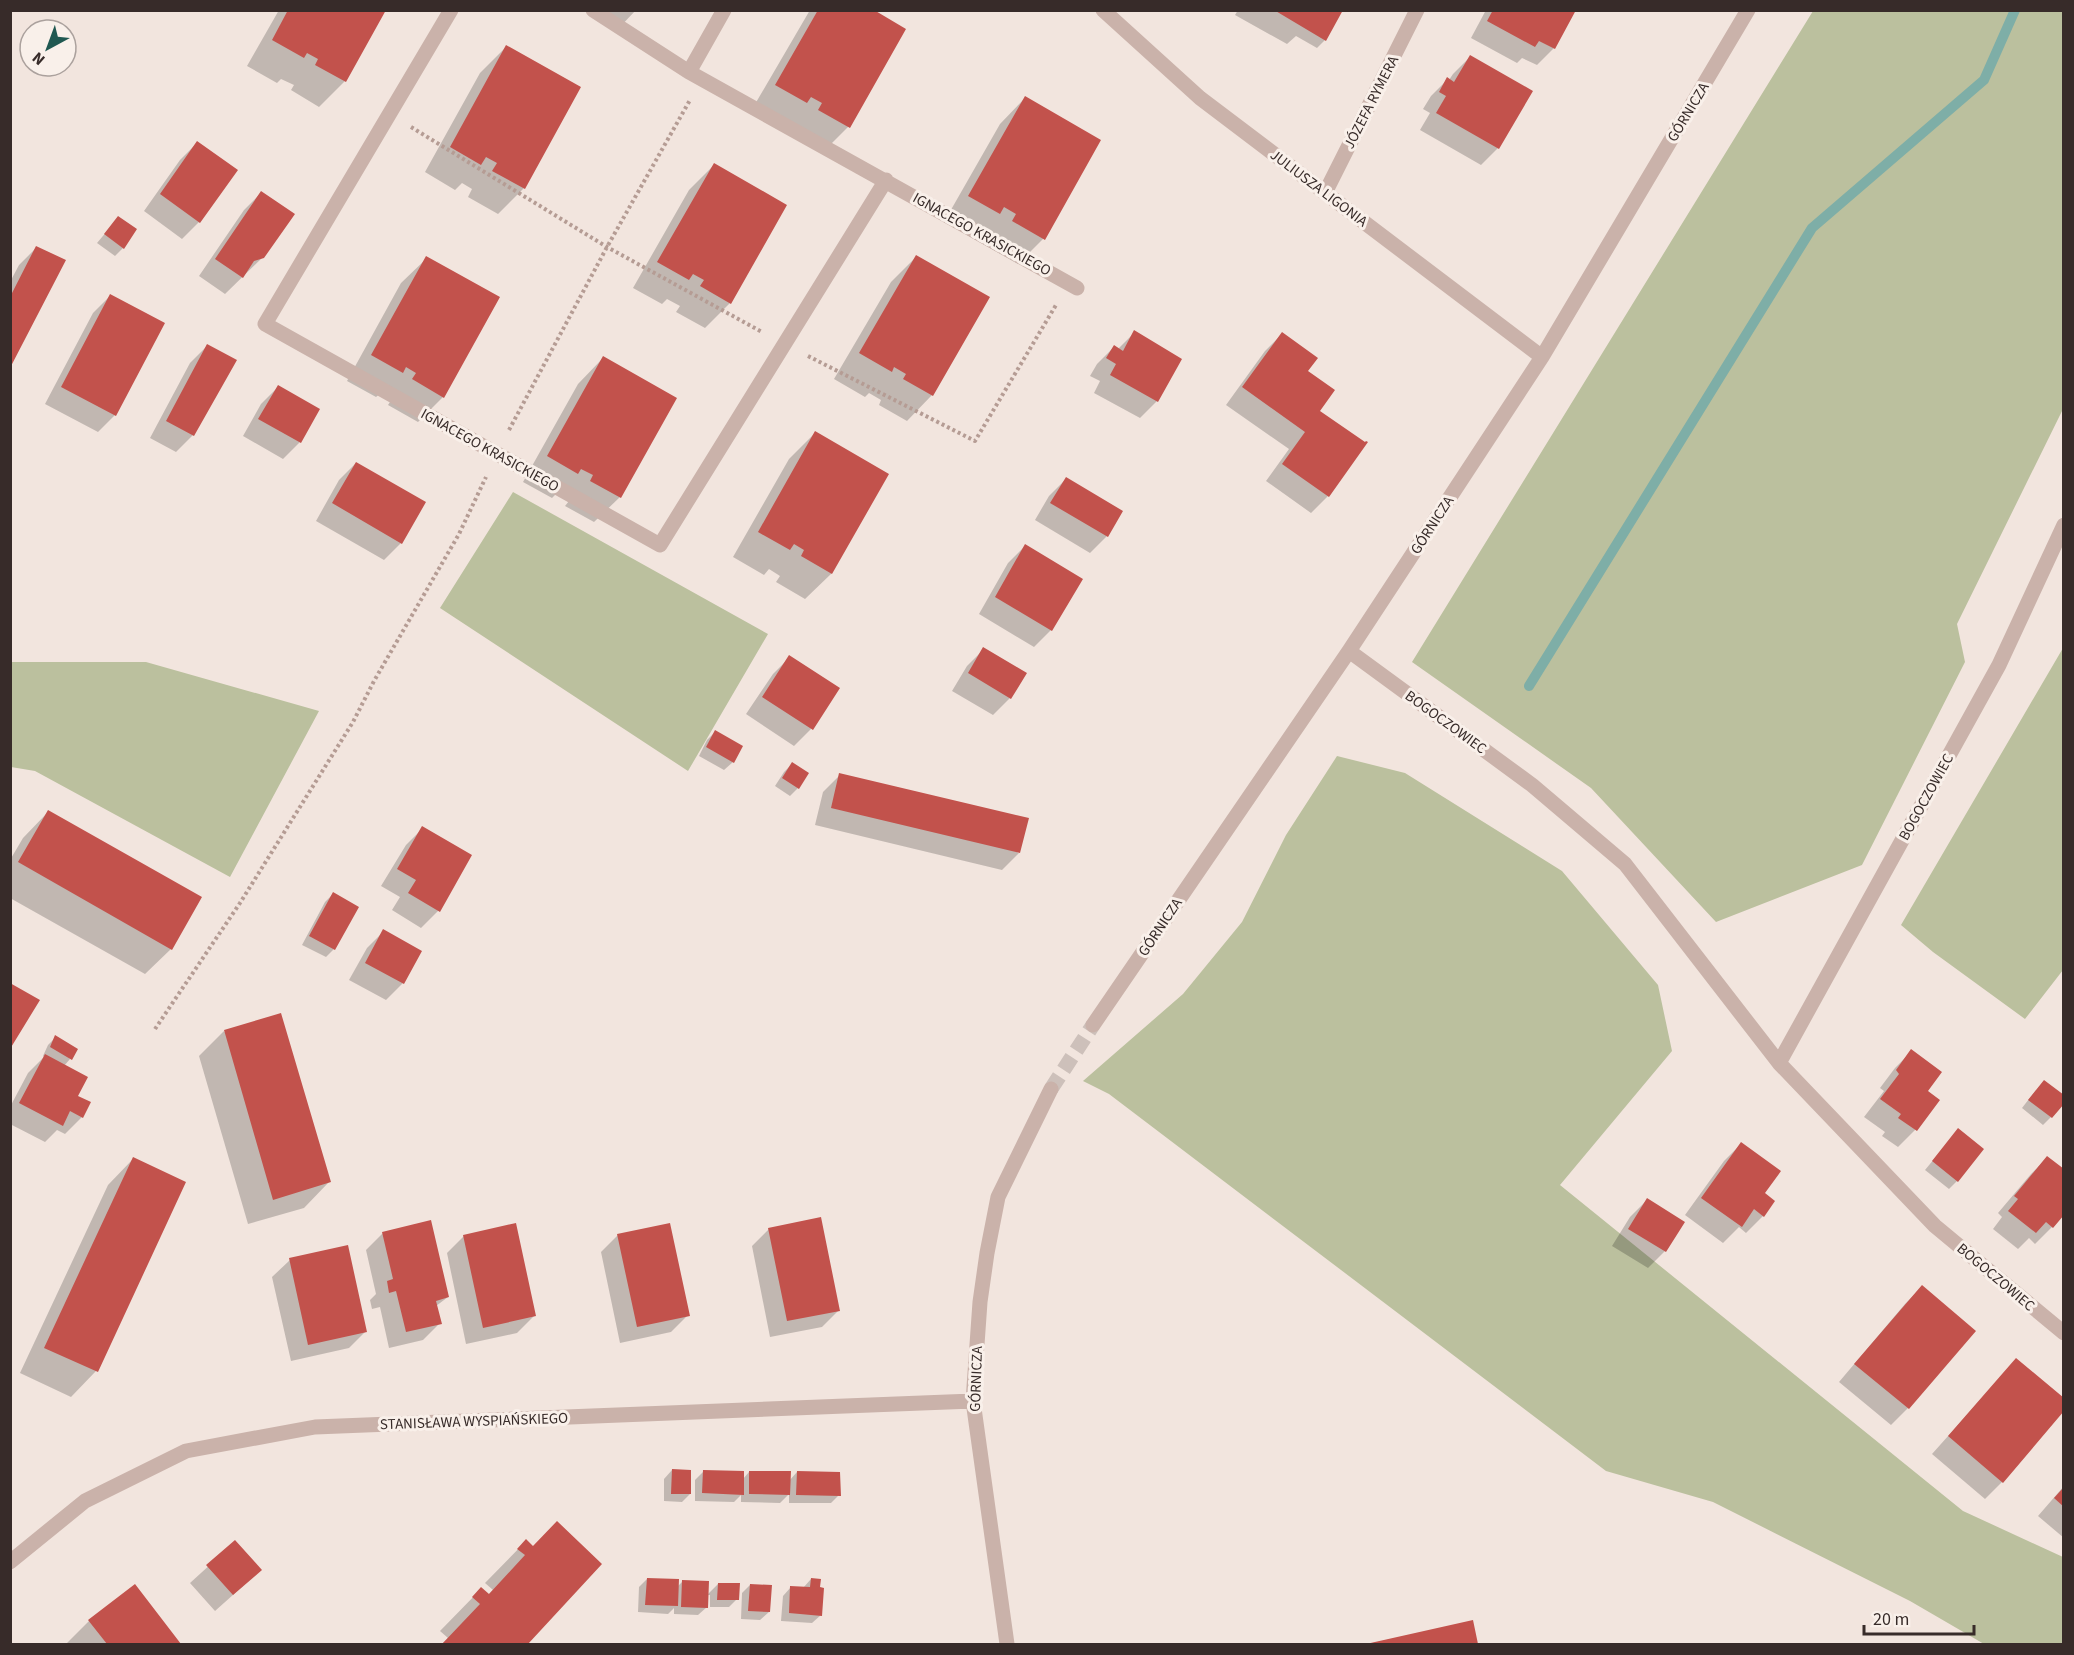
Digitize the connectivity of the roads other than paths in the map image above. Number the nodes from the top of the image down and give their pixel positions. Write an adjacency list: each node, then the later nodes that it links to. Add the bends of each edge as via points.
1 (451, 10): 8 (street, IGNACEGO KRASICKIEGO, via 265,324 660,544)
2 (593, 10): 7 (street, IGNACEGO KRASICKIEGO)
3 (724, 10): 7 (street)
4 (1103, 10): 9 (street, JULIUSZA LIGONIA, via 1200,98)
5 (1417, 10): 9 (street, JÓZEFA RYMERA)
6 (1748, 10): 11 (street, GÓRNICZA)
7 (696, 75): 8 (street, IGNACEGO KRASICKIEGO)
8 (886, 180): 10 (street, IGNACEGO KRASICKIEGO)
9 (1325, 193): 11 (street, JULIUSZA LIGONIA)
10 (1073, 286)
11 (1542, 357): 13 (street, GÓRNICZA)
12 (2064, 525): 15 (street, BOGOCZOWIEC, via 2000,665)
13 (1349, 651): 14 (street, GÓRNICZA); 15 (street, BOGOCZOWIEC, via 1532,785 1625,864)
14 (1094, 1025)
15 (1779, 1064): 17 (street, BOGOCZOWIEC, via 1935,1226)
16 (1051, 1089): 18 (street, GÓRNICZA, via 998,1197 981,1292)
17 (2064, 1333)
18 (972, 1401): 19 (street, STANISŁAWA WYSPIAŃSKIEGO, via 315,1427 186,1451 85,1501); 20 (street, GÓRNICZA)
19 (10, 1562)
20 (1007, 1644)

